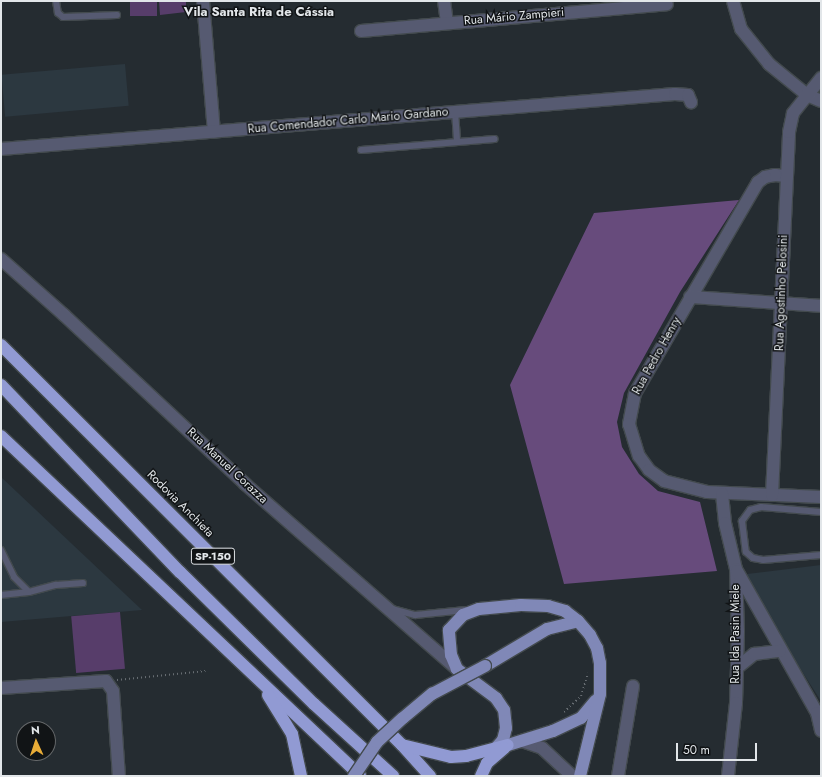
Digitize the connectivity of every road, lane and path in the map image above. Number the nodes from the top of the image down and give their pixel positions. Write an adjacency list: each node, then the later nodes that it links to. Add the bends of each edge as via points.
1 (56, 1): 6 (lane, via 58,13 63,17)
2 (203, 1): 14 (street)
3 (444, 1): 7 (street)
4 (733, 1): 10 (street, via 741,29 755,48 769,64)
5 (667, 4): 7 (street, Rua Mário Zampieri)
6 (117, 14)
7 (447, 23): 8 (street, Rua Mário Zampieri)
8 (361, 31)
9 (821, 78): 10 (street, Rua Agostinho Pelosini)
10 (807, 96): 11 (street); 19 (street, Rua Agostinho Pelosini, via 793,113)
11 (821, 100)
12 (691, 102): 13 (street, Rua Comendador Carlo Mario Gardano, via 688,95 675,94)
13 (455, 111): 14 (street, Rua Comendador Carlo Mario Gardano); 16 (lane)
14 (214, 132): 17 (street, Rua Comendador Carlo Mario Gardano)
15 (495, 139): 16 (lane)
16 (457, 142): 18 (lane)
17 (1, 149)
18 (361, 150)
19 (786, 176): 21 (street, Rua Pedro Henry, via 775,174 758,182); 22 (street, Rua Agostinho Pelosini)
20 (1, 259): 37 (street, Rua Manuel Corazza, via 245,484)
21 (690, 297): 22 (street); 27 (street, Rua Pedro Henry, via 635,393 629,424 632,440 649,470 664,481)
22 (782, 303): 23 (street); 28 (street, Rua Agostinho Pelosini)
23 (821, 306)
24 (1, 345): 53 (highway, Rodovia Anchieta / SP-150)
25 (1, 385): 61 (highway, SP-150, via 186,578 314,704)
26 (1, 436): 45 (highway)
27 (722, 494): 28 (street, Rua Pedro Henry); 33 (street, Rua Ida Pasin Miele, via 725,523)
28 (772, 496): 29 (street, Rua Pedro Henry)
29 (821, 497)
30 (821, 512): 32 (lane, via 761,507 750,510 742,521 746,552 752,558 763,560)
31 (1, 550): 35 (lane, via 14,577)
32 (821, 555)
33 (736, 569): 40 (street); 42 (street, Rua Ida Pasin Miele)
34 (83, 583): 35 (lane, via 56,584)
35 (29, 592): 36 (lane)
36 (1, 595)
37 (386, 607): 38 (lane, via 415,614); 43 (street, Rua Manuel Corazza)
38 (479, 609): 39 (main road, via 548,606 565,611); 43 (main road, via 463,614 449,630 451,655)
39 (578, 621): 49 (main road, via 597,648); 59 (main road, bridge, via 547,629 432,694 377,742)
40 (780, 651): 42 (street, via 754,654); 51 (street, via 817,713)
41 (588, 667): 50 (path, via 587,680 581,696 563,713)
42 (738, 667): 67 (street, Rua Ida Pasin Miele)
43 (457, 669): 55 (main road, via 496,698 504,710 504,740)
44 (206, 671): 46 (path)
45 (260, 682): 58 (highway, via 292,734); 60 (highway)
46 (109, 686): 48 (street); 57 (street)
47 (633, 686): 66 (street)
48 (1, 688)
49 (600, 694): 50 (main road, via 590,710); 65 (main road)
50 (571, 723): 52 (main road)
51 (821, 731)
52 (522, 741): 54 (main road); 64 (street, via 542,748)
53 (402, 745): 55 (highway, via 451,756 466,756); 56 (highway, Rodovia Anchieta / SP-150)
54 (508, 745): 55 (highway); 63 (highway, via 487,763)
55 (495, 749)
56 (427, 772): 62 (highway, Rodovia Anchieta / SP-150)
57 (119, 776)
58 (301, 776)
59 (354, 776)
60 (360, 776)
61 (393, 776)
62 (434, 776)
63 (481, 776)
64 (572, 776)
65 (580, 776)
66 (618, 776)
67 (728, 776)

